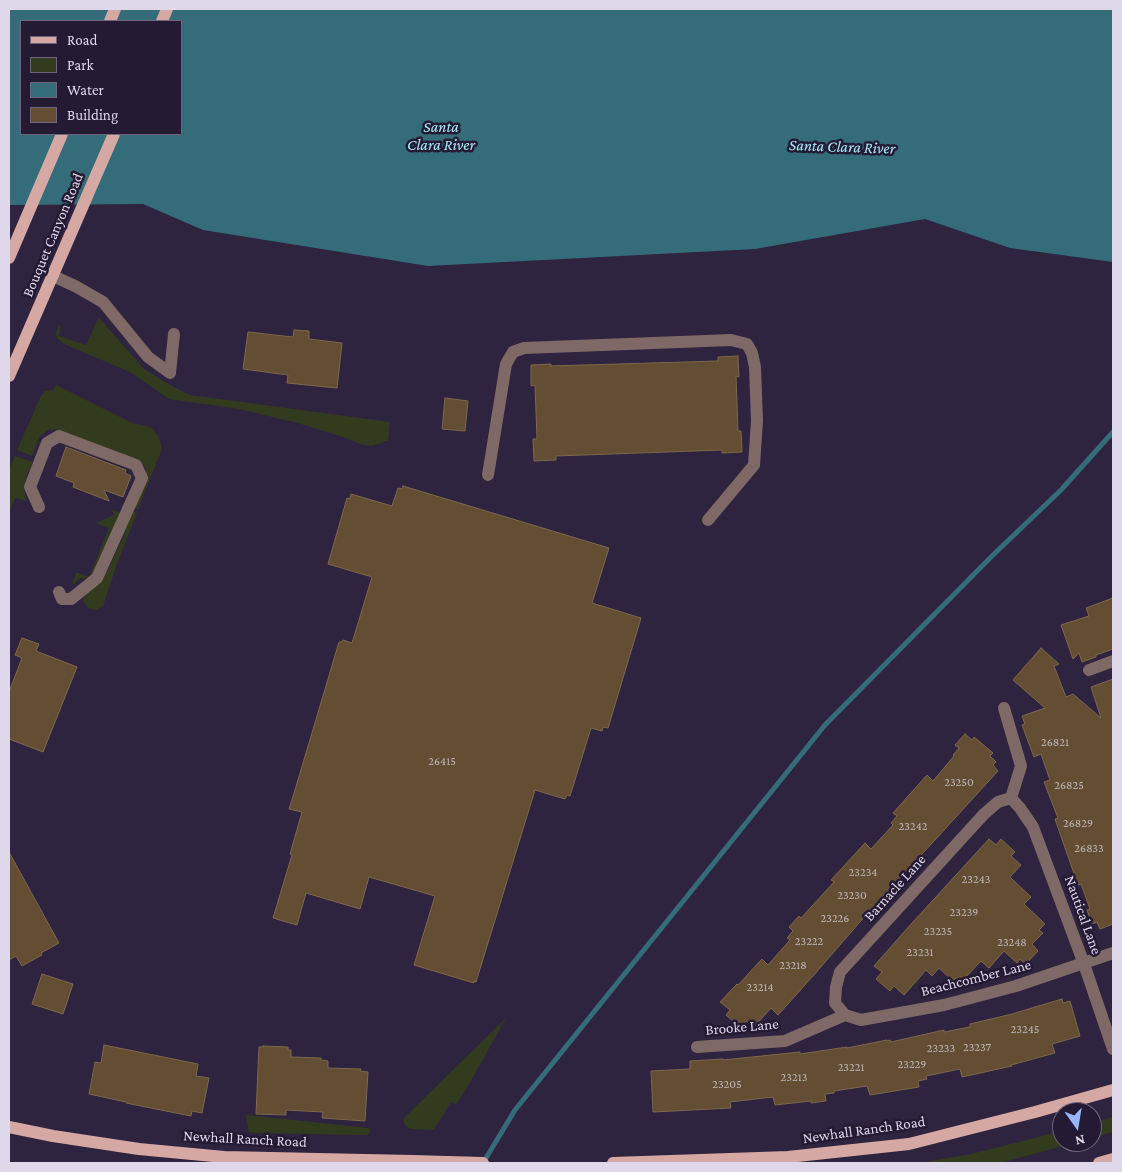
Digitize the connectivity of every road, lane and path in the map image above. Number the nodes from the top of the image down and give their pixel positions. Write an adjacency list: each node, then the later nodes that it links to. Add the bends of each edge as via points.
1 (62, 135): 3 (main road, Bouquet Canyon Road)
2 (114, 135): 4 (main road, Bouquet Canyon Road)
3 (9, 258)
4 (53, 276): 5 (street, via 103,302 148,357 170,373); 6 (main road, Bouquet Canyon Road)
5 (174, 334)
6 (14, 348): 7 (main road, Bouquet Canyon Road)
7 (9, 376)
8 (488, 475): 10 (street, via 506,364 513,352 524,348 731,340 746,344 752,352 755,367 757,421 754,464)
9 (39, 507): 11 (street, via 30,487 46,443 59,436 136,465 142,478 97,578 71,599 62,599)
10 (708, 520)
11 (59, 592)
12 (1113, 661): 13 (street)
13 (1089, 670)
14 (1004, 708): 15 (street, via 1021,766)
15 (1011, 798): 17 (street, Nautical Lane, via 1033,826); 18 (street, Barnacle Lane, via 998,802 984,814 840,972 835,1003)
16 (1113, 953): 17 (street, Beachcomber Lane)
17 (1084, 964): 18 (street, Beachcomber Lane, via 944,1004 861,1020); 20 (street, Nautical Lane)
18 (845, 1015): 19 (street, Brooke Lane, via 785,1041)
19 (697, 1047)
20 (1113, 1049)
21 (1113, 1090): 25 (main road, Newhall Ranch Road, via 909,1144 788,1157)
22 (9, 1126): 24 (main road, Newhall Ranch Road, via 138,1149 214,1156)
23 (1113, 1159): 26 (main road)
24 (483, 1163)
25 (613, 1163)
26 (1099, 1163)

